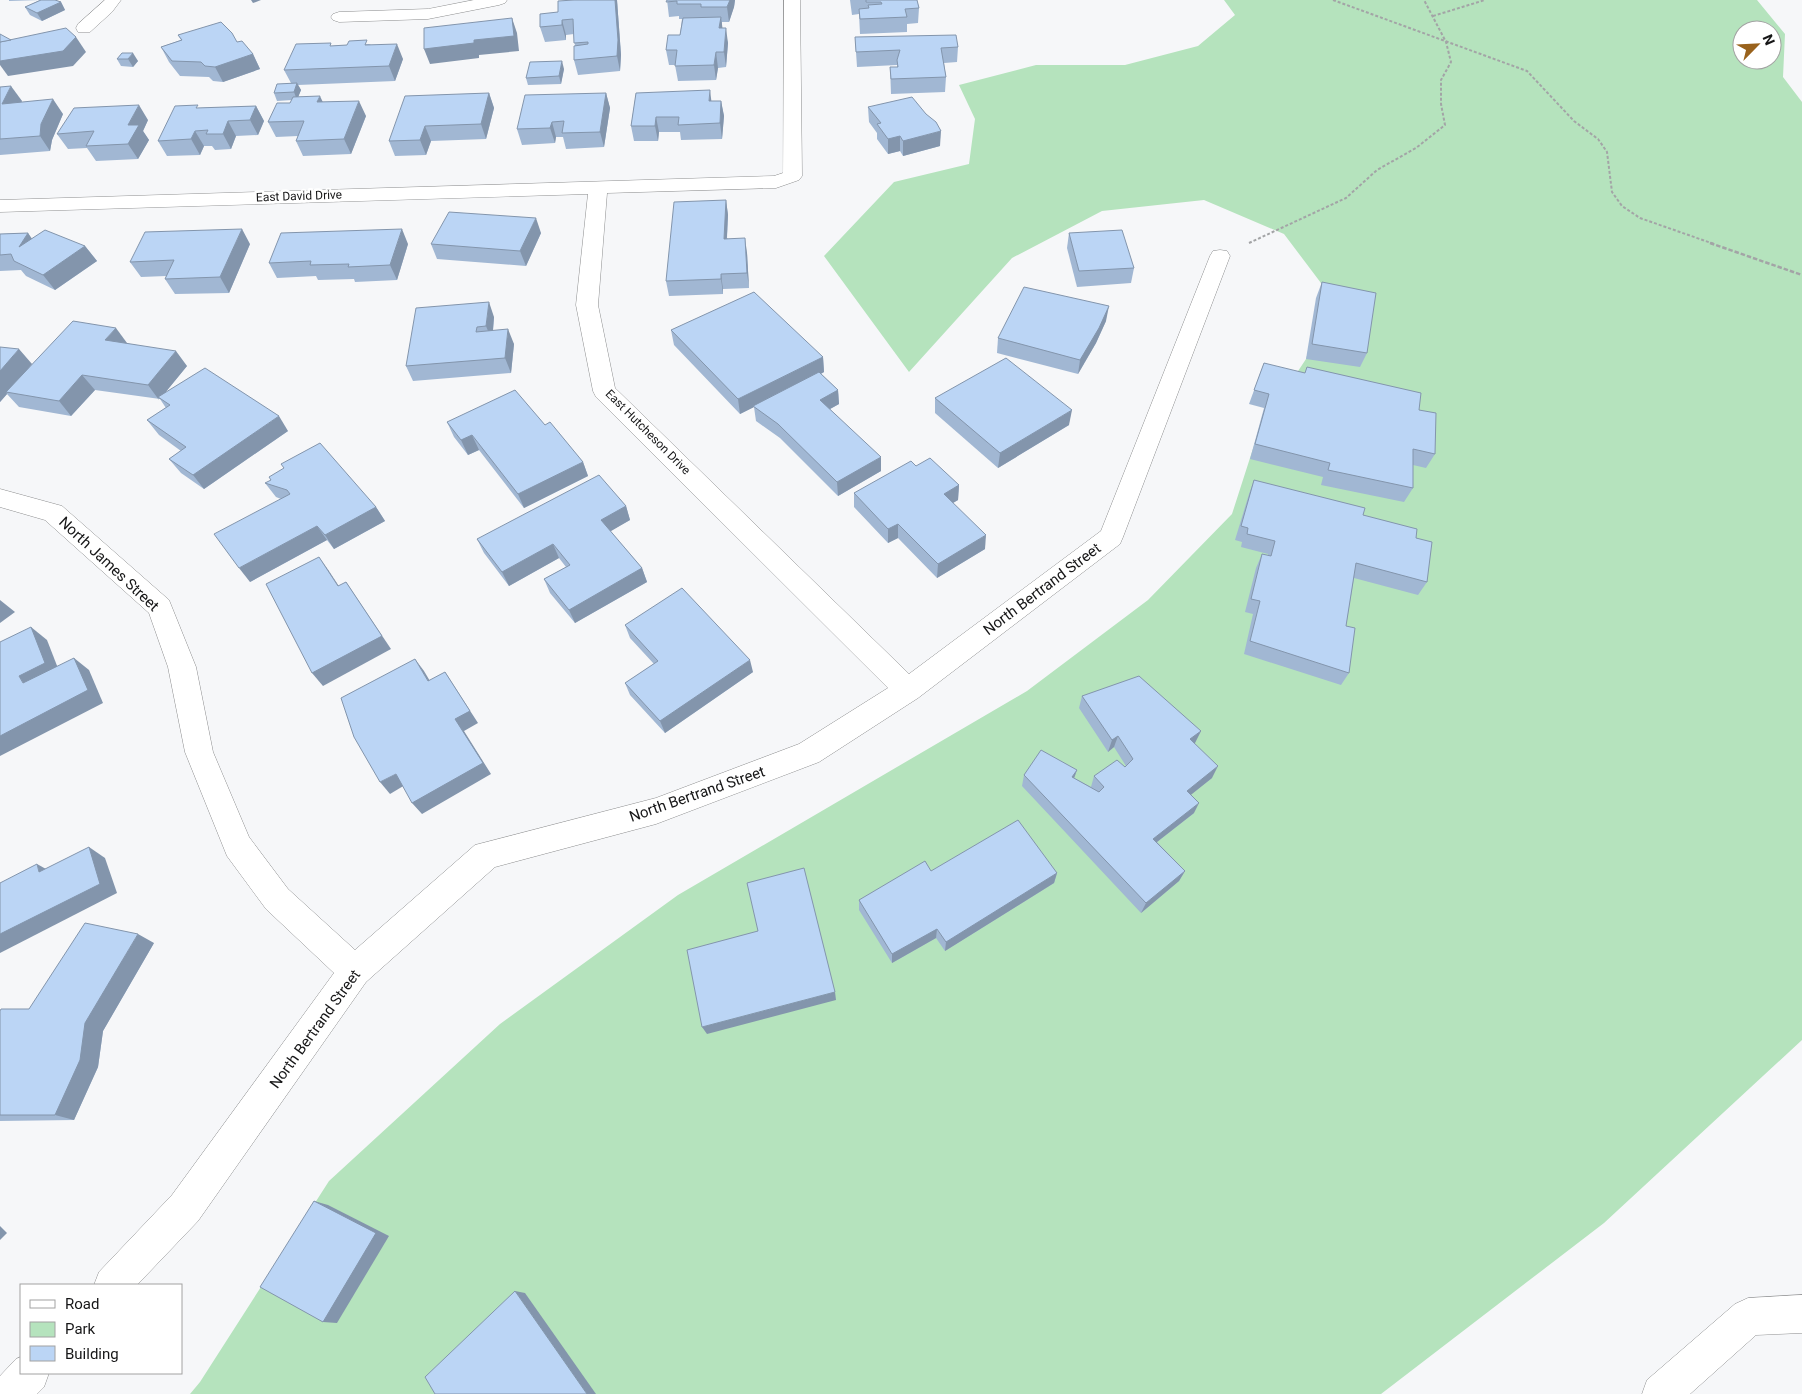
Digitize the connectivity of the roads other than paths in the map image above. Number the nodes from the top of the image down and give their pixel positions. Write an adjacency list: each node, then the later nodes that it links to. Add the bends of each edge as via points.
1 (113, 0): 5 (street)
2 (499, 0): 4 (street, via 428,14)
3 (792, 0): 6 (street, via 792,176 776,182)
4 (339, 17)
5 (84, 28)
6 (598, 188): 7 (street, East David Drive); 10 (street, East Hutcheson Drive, via 587,305 604,390)
7 (0, 206)
8 (1220, 256): 10 (street, North Bertrand Street, via 1111,537)
9 (0, 498): 11 (street, North James Street, via 53,513 160,607 182,667 199,752 238,846 276,899)
10 (908, 690): 11 (street, North Bertrand Street, via 809,753 656,811 486,854)
11 (355, 971): 12 (street, North Bertrand Street, via 185,1208)
12 (113, 1284)
13 (1802, 1314): 16 (street, via 1748,1317)
14 (29, 1374): 15 (street)
15 (10, 1394)
16 (1660, 1394)

